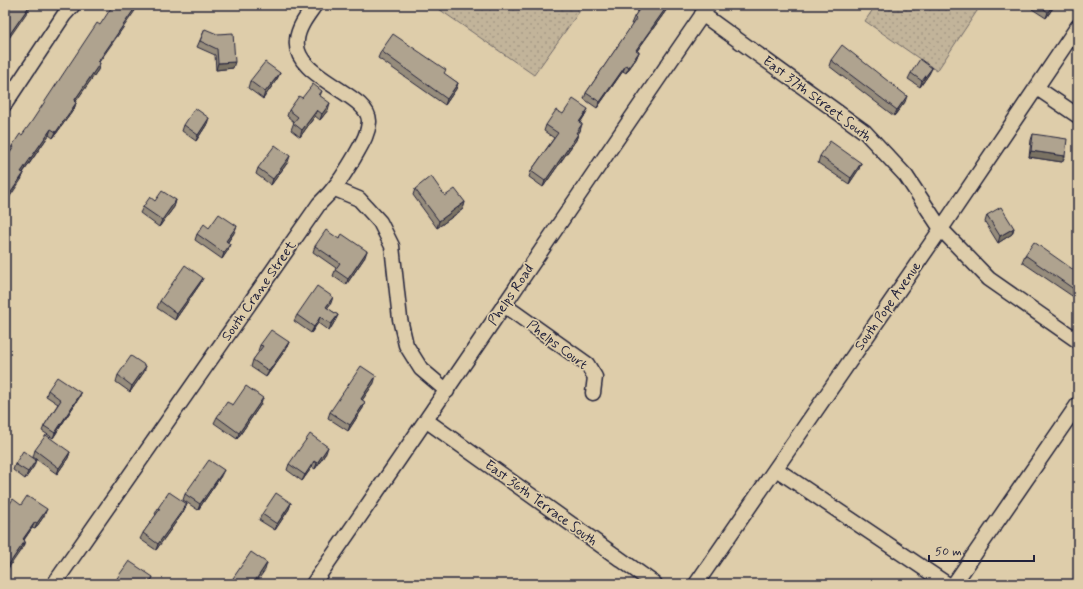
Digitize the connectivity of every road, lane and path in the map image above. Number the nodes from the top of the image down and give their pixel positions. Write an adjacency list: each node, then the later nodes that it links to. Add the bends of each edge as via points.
1 (73, 5): 6 (street)
2 (315, 5): 8 (street, South Crane Street, via 304,21 297,40 299,58 364,108 369,121 366,136)
3 (706, 10): 9 (street, East 37th Street South, via 865,132 906,176); 10 (street, Phelps Road)
4 (1078, 26): 5 (street, South Pope Avenue)
5 (1037, 88): 7 (street); 9 (street, South Pope Avenue)
6 (5, 104)
7 (1078, 116)
8 (335, 189): 12 (street, via 360,199 380,222 392,246 400,319 406,345 421,369); 17 (street, South Crane Street, via 319,204)
9 (941, 229): 11 (street, East 37th Street South, via 989,279); 16 (street, South Pope Avenue)
10 (504, 305): 12 (street, Phelps Road); 13 (street, Phelps Court, via 587,364 595,376)
11 (1078, 341)
12 (447, 391): 15 (street, Phelps Road)
13 (593, 393)
14 (1078, 404): 22 (street)
15 (427, 421): 18 (street, Phelps Road); 19 (street, East 36th Terrace South)
16 (776, 469): 20 (street, South Pope Avenue); 21 (street)
17 (54, 584)
18 (314, 584)
19 (655, 584)
20 (696, 584)
21 (947, 584)
22 (954, 584)

